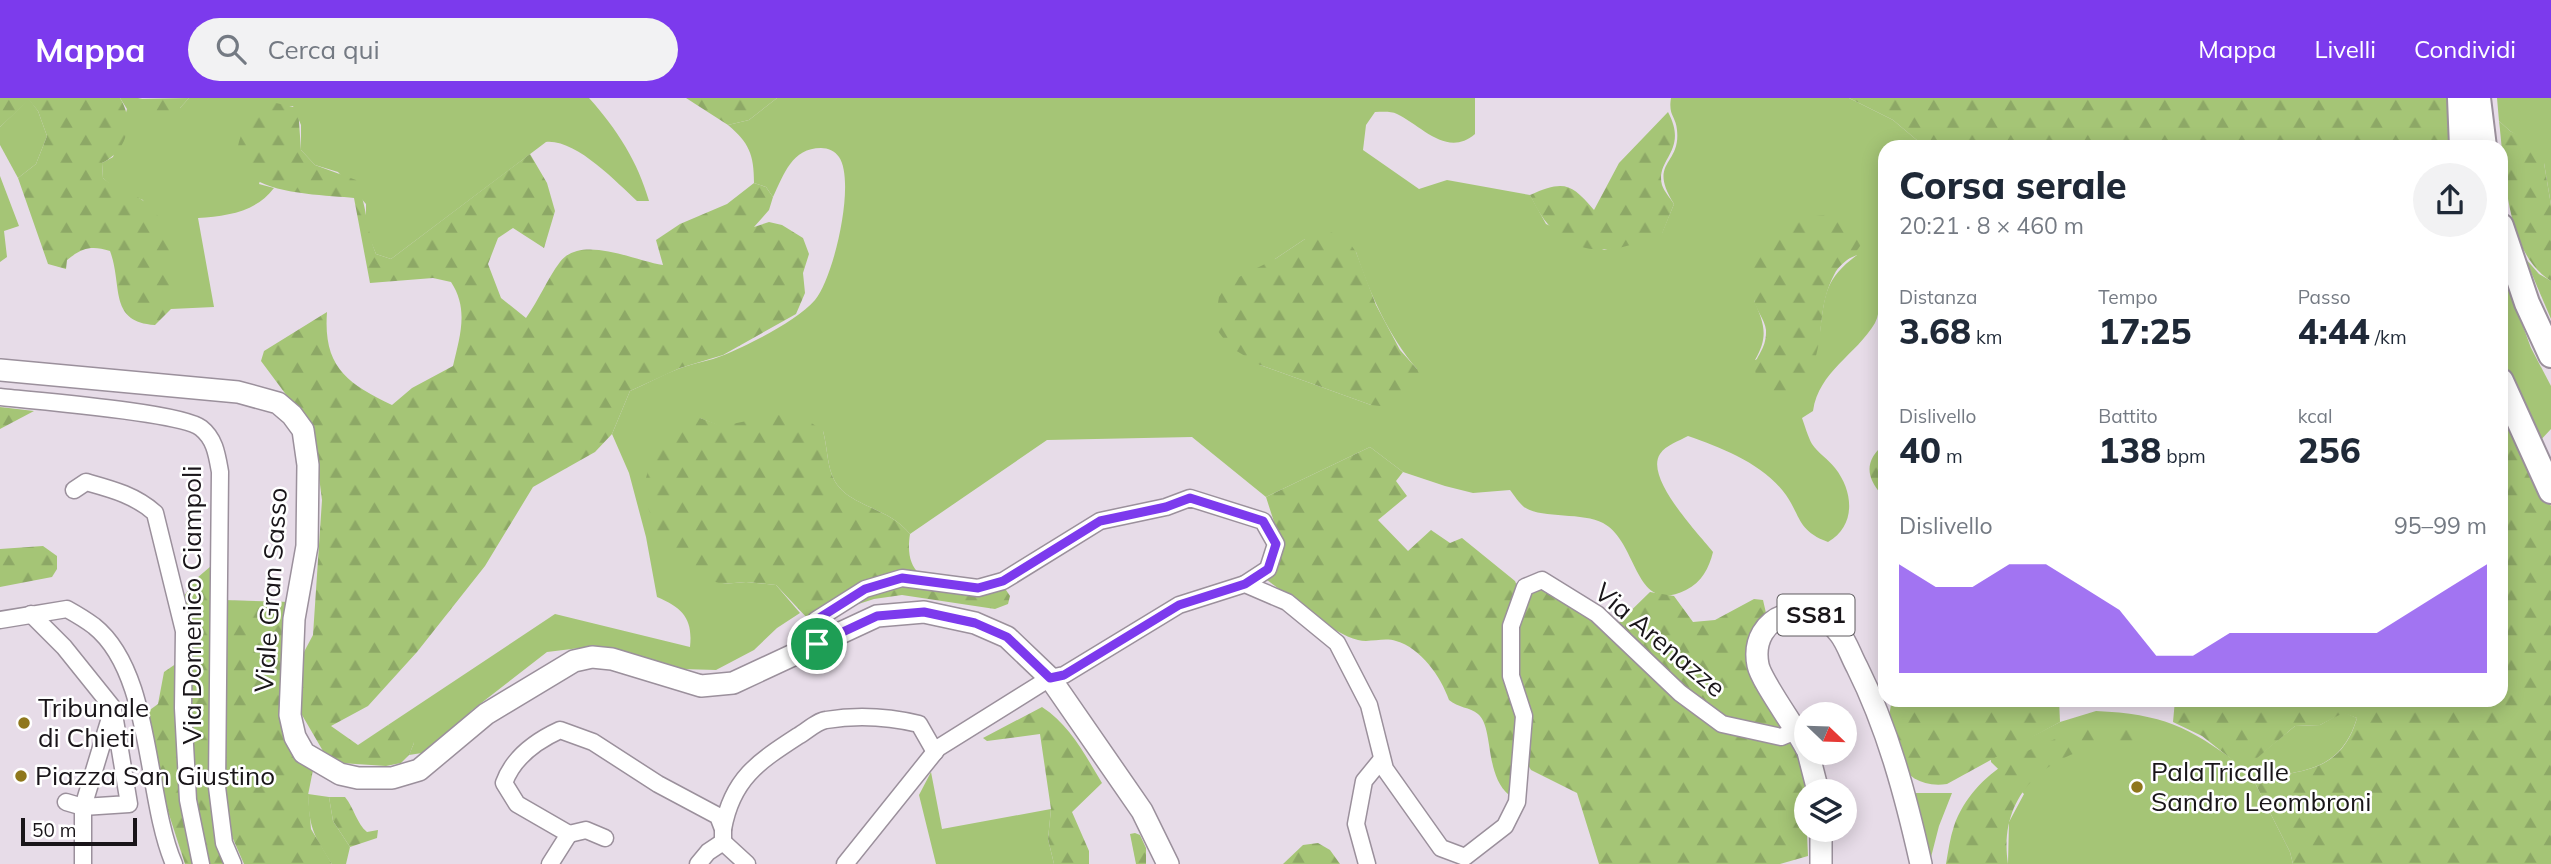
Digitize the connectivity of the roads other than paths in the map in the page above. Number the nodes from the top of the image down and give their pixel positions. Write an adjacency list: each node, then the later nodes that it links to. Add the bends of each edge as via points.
1 (2460, 98): 3 (highway)
2 (2478, 98): 4 (highway)
3 (2462, 140)
4 (2483, 140)
5 (2508, 247): 6 (highway)
6 (2551, 355)
7 (0, 370): 15 (main road, Viale Gran Sasso, via 238,391 278,403 292,415 303,430 308,465 307,546 294,619 290,715 304,753 340,774 392,778 419,770 486,714 574,661 612,659 713,687 733,683)
8 (2508, 396): 11 (highway)
9 (0, 397): 31 (street, Via Domenico Ciampoli, via 166,417 199,426 209,435 220,472 217,787 225,844)
10 (74, 491): 30 (street, via 86,482 140,500 155,513 184,631 188,800)
11 (2551, 491)
12 (1245, 584): 15 (street, via 1268,569 1276,544 1263,521 1190,498 1100,521 1003,581 978,588 902,578 865,589 816,620 811,631); 16 (street, via 1179,605 1064,675); 21 (street, Via Arenazze, via 1287,602 1337,643 1369,705)
13 (31, 614): 14 (street); 17 (street, via 64,646); 29 (street, via 67,608 96,628 134,684 156,801)
14 (0, 620)
15 (817, 644): 16 (main road, Viale Gran Sasso, via 877,616 924,612 975,623 1007,637)
16 (1050, 678): 20 (street); 36 (main road, Viale Gran Sasso, via 1142,811)
17 (113, 708): 23 (street); 23 (street, via 129,804)
18 (1794, 727): 39 (main road, SS81, via 1758,668 1757,647 1765,628 1782,613 1805,611 1824,617 1840,634 1871,695 1908,806)
19 (1794, 741): 21 (street, Via Arenazze, via 1722,724 1680,692 1597,614 1542,580 1525,587 1511,626 1511,676 1524,716 1517,802 1505,826 1465,857 1441,848)
20 (935, 752): 25 (street, via 919,724 899,719 823,720 763,759 737,786 727,808); 35 (street)
21 (1382, 759): 37 (street, via 1364,781 1356,824)
22 (66, 802): 23 (street)
23 (83, 807): 28 (street)
24 (569, 834): 25 (street, via 517,804 504,783 510,767 543,738 560,730 593,742 718,816); 26 (street, via 586,830); 32 (street)
25 (723, 836): 33 (street); 34 (street)
26 (605, 838)
27 (1821, 842): 38 (main road)
28 (82, 864)
29 (174, 864)
30 (201, 864)
31 (233, 864)
32 (550, 864)
33 (698, 864)
34 (747, 864)
35 (845, 864)
36 (1168, 864)
37 (1367, 864)
38 (1821, 864)
39 (1921, 864)

